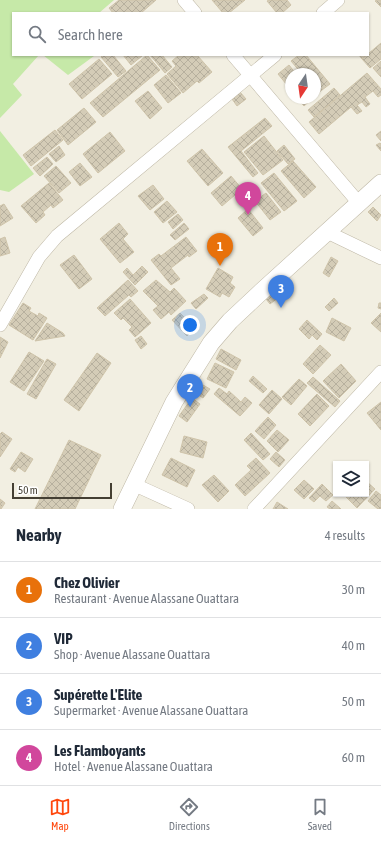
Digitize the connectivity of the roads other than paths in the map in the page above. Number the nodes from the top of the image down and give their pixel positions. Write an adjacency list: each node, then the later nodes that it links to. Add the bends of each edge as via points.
1 (184, 0): 3 (street)
2 (338, 0): 4 (street)
3 (194, 12)
4 (324, 12)
5 (234, 56): 7 (street)
6 (274, 56): 7 (street)
7 (251, 76): 9 (street); 12 (street, via 57,236 39,258)
8 (381, 183): 9 (street)
9 (358, 202): 10 (street)
10 (327, 232): 11 (street); 14 (street, via 236,316 211,343 174,402)
11 (381, 258)
12 (0, 324)
13 (381, 372): 17 (street)
14 (133, 484): 15 (street); 16 (street)
15 (122, 509)
16 (188, 509)
17 (254, 509)

